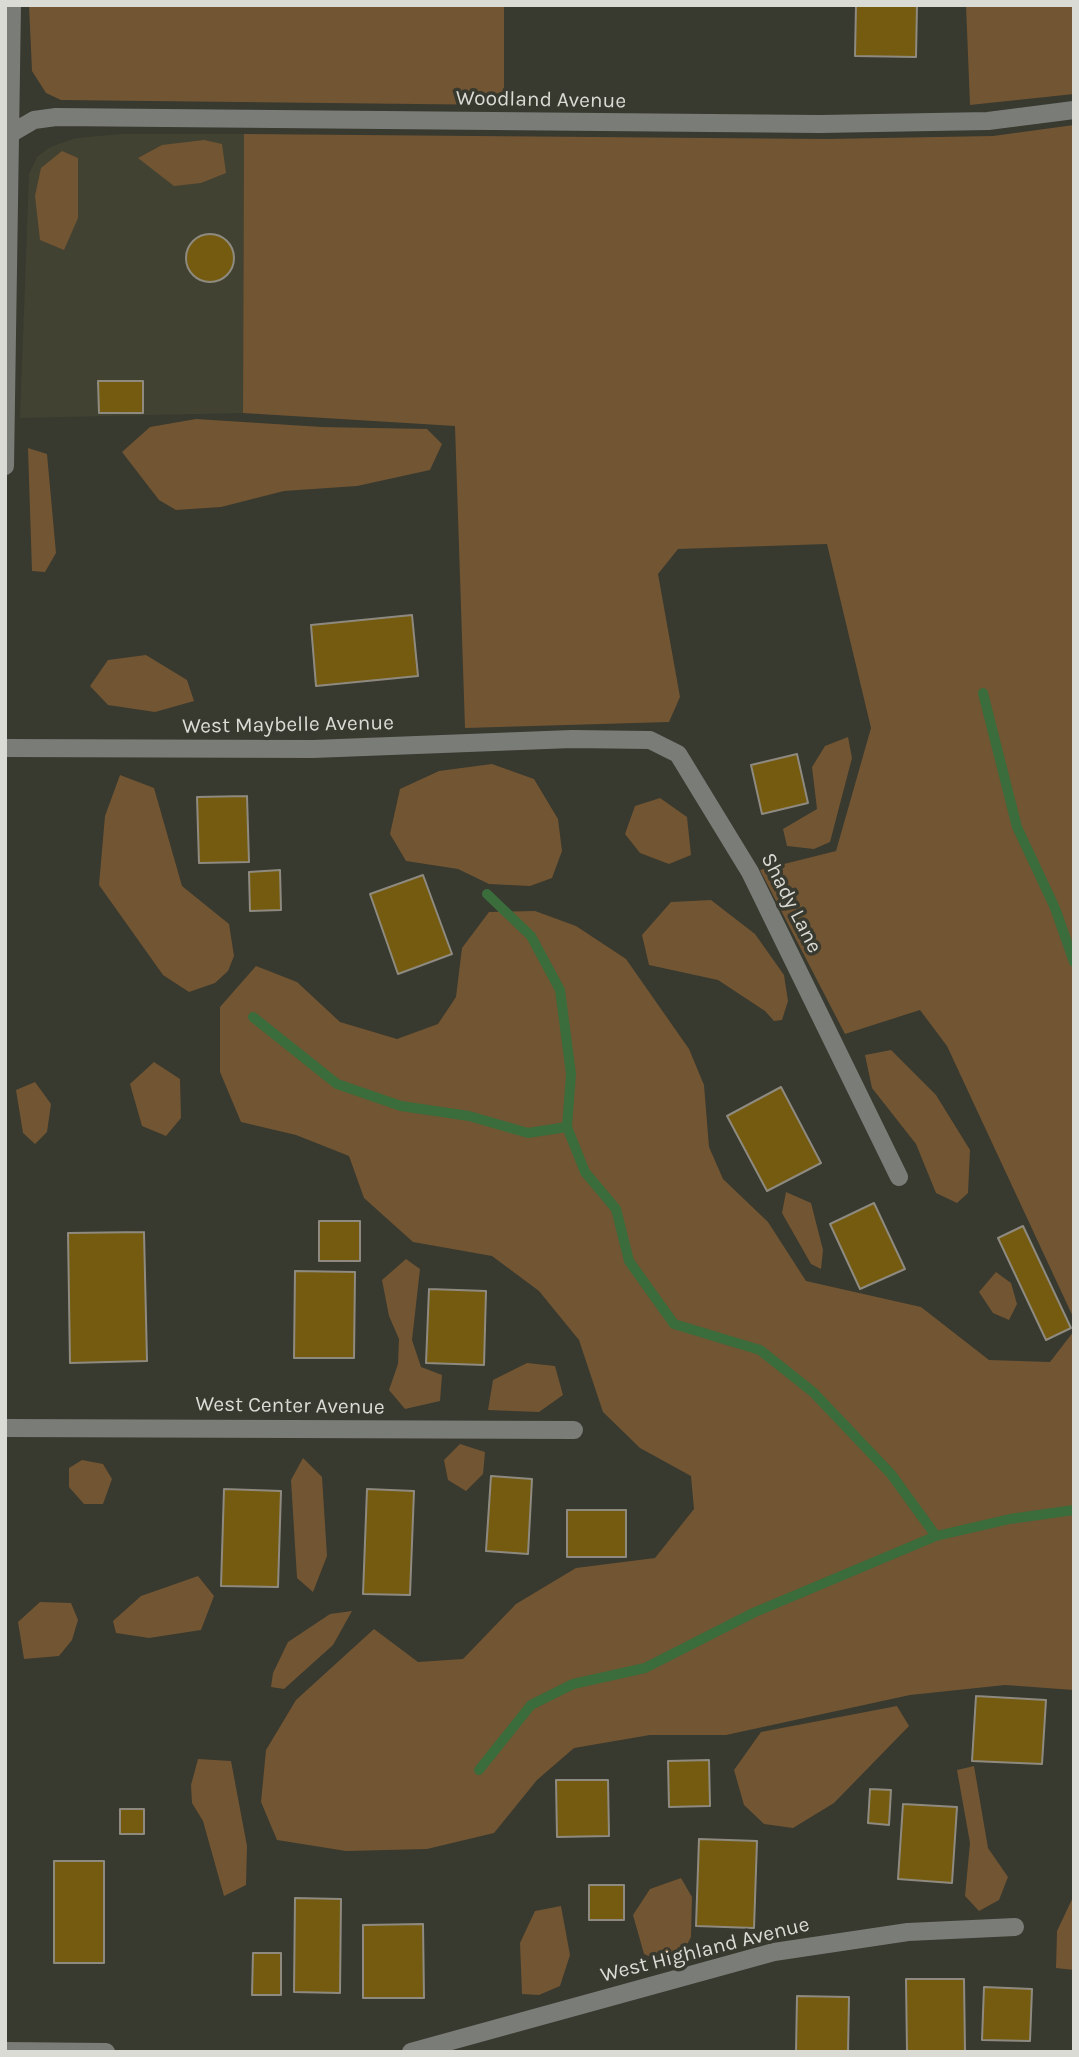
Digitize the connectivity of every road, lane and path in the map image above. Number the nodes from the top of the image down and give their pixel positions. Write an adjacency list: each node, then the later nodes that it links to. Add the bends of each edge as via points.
1 (12, 5): 3 (street)
2 (1074, 110): 3 (street, Woodland Avenue, via 988,121 820,124 56,117 34,120)
3 (10, 134): 4 (street)
4 (5, 466)
5 (572, 739): 6 (street, West Maybelle Avenue, via 313,749); 7 (street, Shady Lane, via 650,740 678,754 750,872)
6 (5, 748)
7 (899, 1177)
8 (5, 1428): 9 (street, West Center Avenue)
9 (574, 1430)
10 (1015, 1927): 13 (street, West Highland Avenue, via 908,1932 774,1952)
11 (5, 2051): 12 (street)
12 (106, 2052)
13 (411, 2052)

